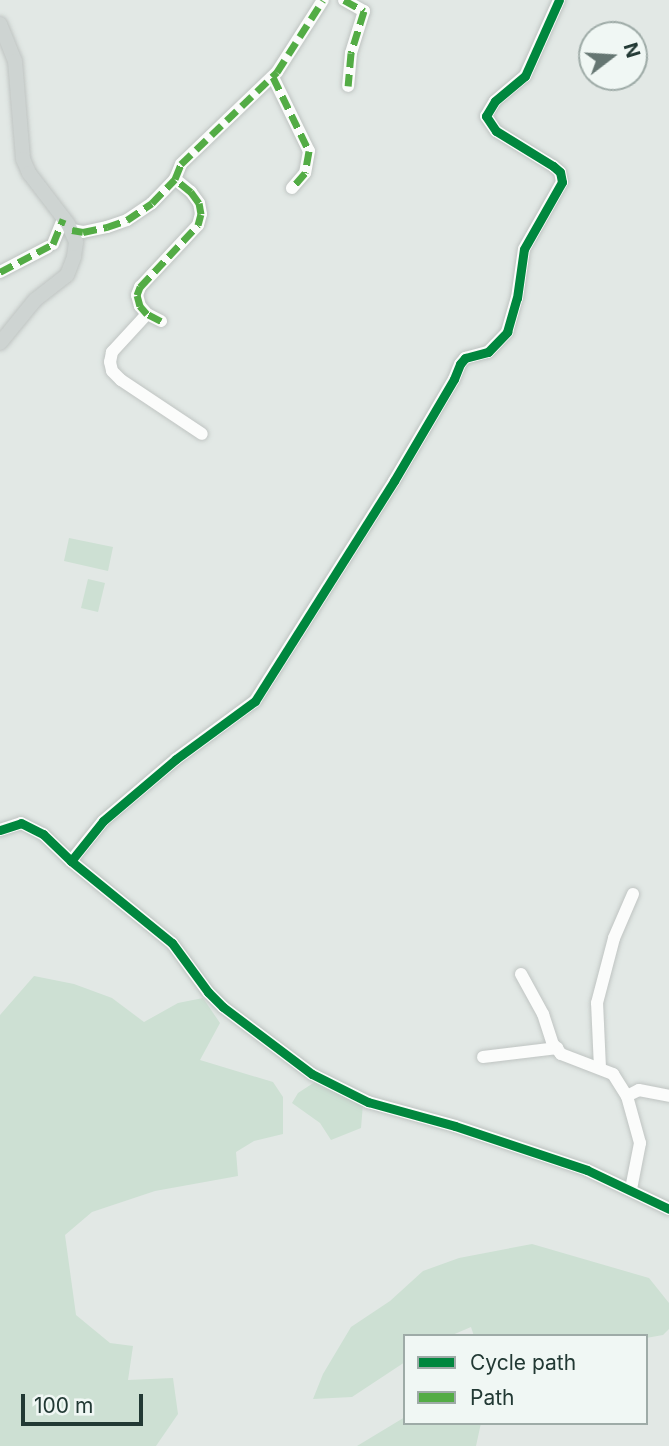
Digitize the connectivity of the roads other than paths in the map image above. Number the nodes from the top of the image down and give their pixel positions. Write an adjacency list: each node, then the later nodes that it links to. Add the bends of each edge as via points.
1 (323, 0): 5 (street)
2 (344, 0): 6 (street, via 364,11 351,53)
3 (559, 0): 16 (street, via 525,76 495,101 485,116 496,131 553,166 562,182 524,249 507,332 488,352 465,358 460,364 394,481 256,701 176,759 103,821)
4 (1, 29): 9 (main road, via 19,84 23,159)
5 (273, 76): 7 (street, via 181,164); 8 (street, via 309,151 305,173)
6 (348, 86)
7 (175, 179): 9 (street, via 127,220 83,232); 11 (street, via 191,192 201,214 198,225 140,287 137,295)
8 (292, 188)
9 (68, 225): 10 (street, via 51,245); 13 (main road, via 76,242 67,275 35,300)
10 (0, 272)
11 (147, 314): 12 (street); 14 (street, via 112,352 112,371)
12 (161, 321)
13 (0, 343)
14 (202, 434)
15 (0, 830): 16 (street, via 27,824)
16 (71, 861): 24 (street, via 173,943 223,1007 313,1074 368,1102 538,1152)
17 (633, 894): 21 (street, via 614,939 597,1003)
18 (520, 974): 19 (street)
19 (557, 1048): 20 (street); 21 (street, via 561,1054)
20 (483, 1057)
21 (600, 1068): 22 (street, via 619,1080)
22 (627, 1096): 23 (street, via 639,1090); 24 (street, via 640,1143)
23 (669, 1096)
24 (631, 1189): 25 (street)
25 (669, 1209)

